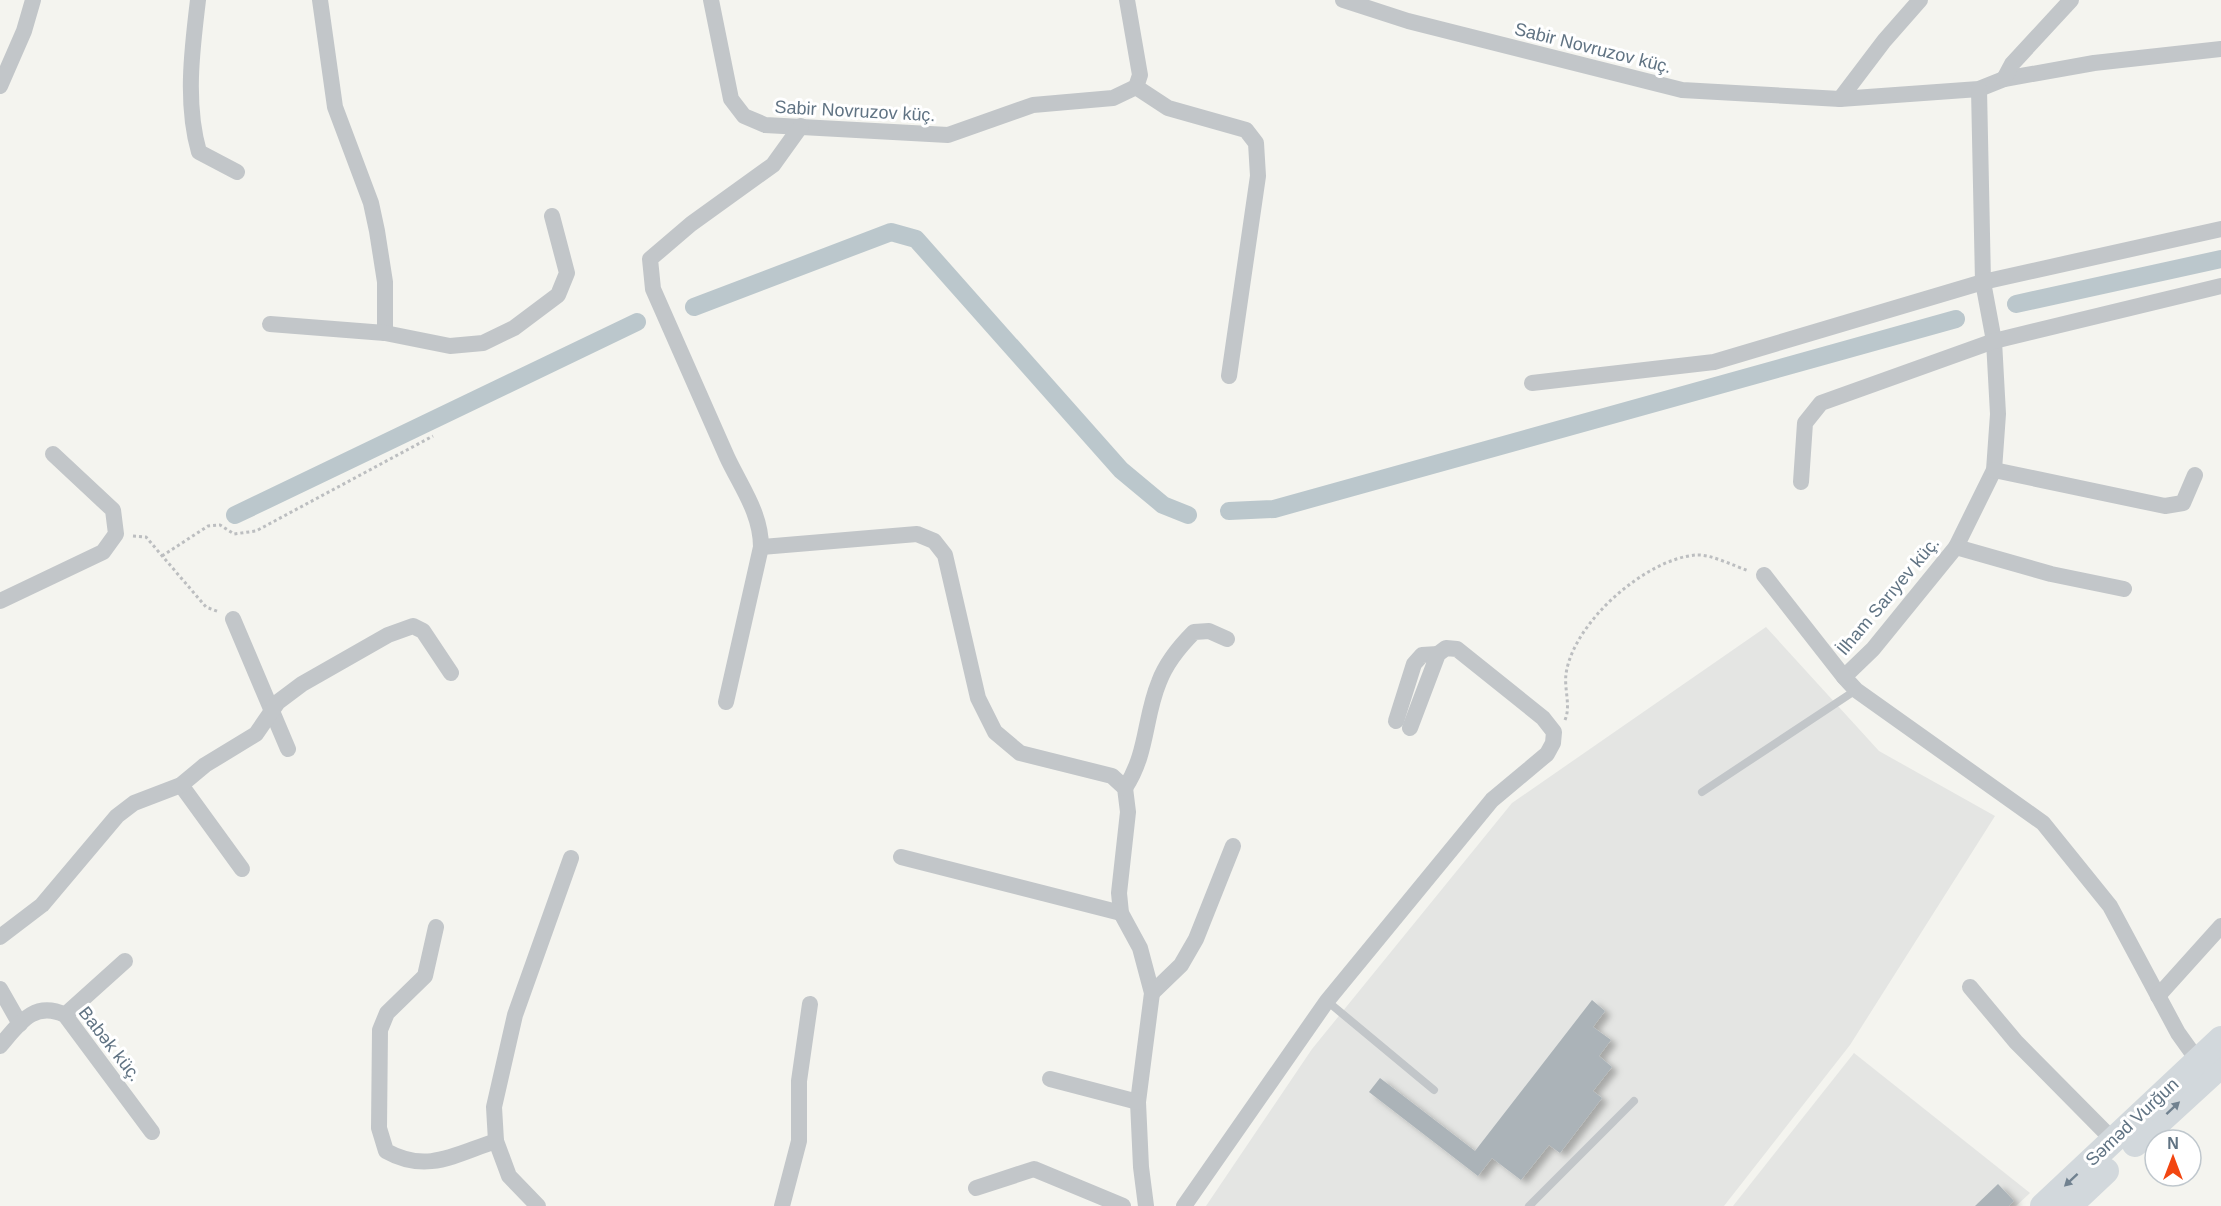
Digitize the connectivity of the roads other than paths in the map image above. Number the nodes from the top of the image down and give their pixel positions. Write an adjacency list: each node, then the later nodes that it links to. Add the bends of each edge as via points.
1 (33, 0): 11 (street)
2 (198, 0): 16 (street, via 192,48 194,133 199,152)
3 (320, 0): 22 (street, via 335,107 371,203 377,231 385,282)
4 (711, 0): 15 (street, Sabir Novruzov küç., via 731,99 744,116 765,125)
5 (1127, 0): 12 (street, via 1140,75)
6 (1343, 0): 14 (street, Sabir Novruzov küç., via 1408,21 1682,90)
7 (1920, 0): 14 (street)
8 (2072, 0): 10 (street, via 2012,64)
9 (2221, 48): 10 (street, Sabir Novruzov küç., via 2094,63)
10 (2004, 79): 13 (street, Sabir Novruzov küç.)
11 (0, 86)
12 (1136, 87): 15 (street, Sabir Novruzov küç., via 1113,98 1033,105 948,135); 24 (street, via 1168,108 1246,130 1256,143 1258,176)
13 (1979, 89): 14 (street, Sabir Novruzov küç.); 19 (street, İlham Sarıyev küç.)
14 (1840, 99)
15 (801, 126): 30 (street, via 772,165 690,224 650,260 653,289 755,511)
16 (237, 172)
17 (552, 216): 22 (street, via 567,273 558,295 514,328 483,343 450,346)
18 (2221, 229): 19 (street)
19 (1983, 282): 23 (street, İlham Sarıyev küç.); 25 (street, via 1714,362)
20 (2221, 286): 23 (street)
21 (270, 324): 22 (street)
22 (385, 333)
23 (1994, 341): 27 (street, İlham Sarıyev küç., via 1998,414); 29 (street, via 1821,403 1805,423)
24 (1229, 376)
25 (1532, 383)
26 (53, 454): 34 (street, via 113,510 116,534 103,552)
27 (1994, 470): 28 (street, via 2165,506 2183,502); 31 (street, İlham Sarıyev küç.)
28 (2195, 475)
29 (1801, 482)
30 (761, 546): 40 (street); 45 (street, via 916,534 934,541 945,555 978,698 994,732 1020,753 1112,776)
31 (1956, 547): 33 (street, via 2051,574); 38 (street, İlham Sarıyev küç., via 1873,649)
32 (1764, 575): 38 (street)
33 (2124, 589)
34 (0, 601)
35 (233, 618): 41 (street)
36 (1227, 639): 45 (street, via 1209,631 1194,632 1179,647 1159,682 1143,754)
37 (451, 673): 41 (street, via 423,631 413,626 388,635 302,684)
38 (1844, 677): 39 (street, İlham Sarıyev küç.)
39 (1856, 690): 46 (lane); 59 (street, İlham Sarıyev küç., via 2043,823 2110,906)
40 (726, 702)
41 (272, 711): 43 (street); 44 (street, via 256,734 205,765)
42 (1403, 724): 60 (street, via 1438,654 1446,648 1456,650 1543,718 1554,732 1547,754 1492,800)
43 (288, 749)
44 (181, 785): 50 (street); 54 (street, via 134,804 117,816 42,905)
45 (1125, 788): 51 (street, via 1128,812)
46 (1702, 792)
47 (1233, 846): 58 (street, via 1196,939 1181,965)
48 (901, 857): 51 (street)
49 (571, 858): 73 (street, via 515,1015 494,1107)
50 (242, 869)
51 (1120, 913): 58 (street, via 1140,948)
52 (2221, 926): 59 (street)
53 (436, 927): 73 (street, via 425,976 387,1013 380,1030 379,1128 386,1151 404,1161 427,1164)
54 (0, 937)
55 (125, 961): 62 (street)
56 (1970, 987): 72 (street, via 2016,1042)
57 (0, 989): 63 (street)
58 (1152, 993): 70 (street)
59 (2158, 996): 66 (street, İlham Sarıyev küç., via 2178,1033)
60 (1327, 1000): 68 (lane); 79 (street)
61 (810, 1004): 76 (street, via 799,1080 799,1141)
62 (65, 1015): 63 (street, Babək küç., via 52,1009 39,1010); 71 (street, Babək küç.)
63 (20, 1024): 65 (street, Babək küç.)
64 (2221, 1039): 66 (main road, Səməd Vurğun)
65 (0, 1046)
66 (2210, 1066): 72 (main road, Səməd Vurğun); 82 (main road, Səməd Vurğun, one-way to 66)
67 (1050, 1079): 70 (street)
68 (1434, 1090)
69 (1634, 1101): 80 (lane)
70 (1138, 1102): 78 (street)
71 (152, 1132)
72 (2113, 1140): 81 (main road, Səməd Vurğun, one-way to 81)
73 (496, 1141): 75 (street, via 509,1176)
74 (976, 1188): 77 (street, via 1034,1169)
75 (538, 1206)
76 (782, 1206)
77 (1123, 1206)
78 (1146, 1206)
79 (1184, 1206)
80 (1529, 1206)
81 (2043, 1206)
82 (2069, 1206)

